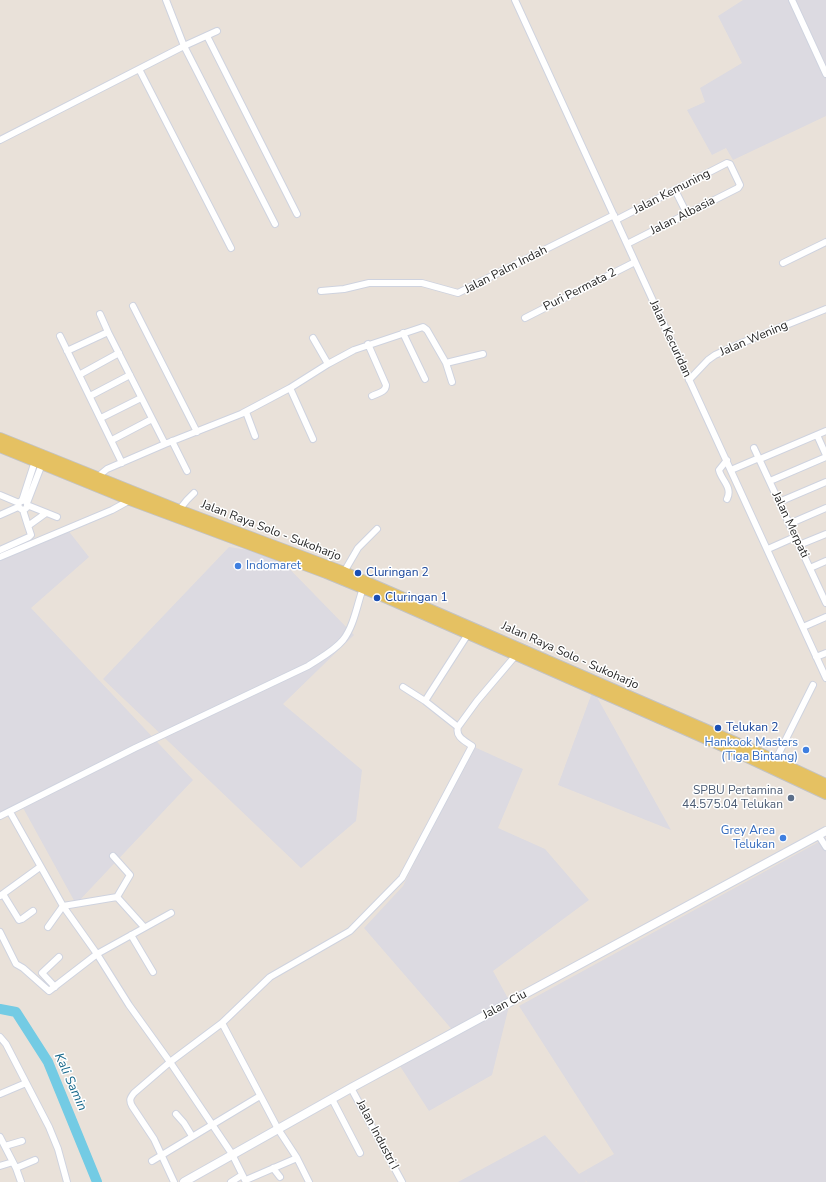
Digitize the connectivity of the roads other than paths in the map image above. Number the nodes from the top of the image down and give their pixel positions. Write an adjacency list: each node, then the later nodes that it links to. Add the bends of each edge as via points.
1 (515, 0): 14 (street, Jalan Kecuridan)
2 (792, 0): 8 (street)
3 (168, 1): 6 (street)
4 (217, 31): 5 (street)
5 (207, 36): 6 (street); 12 (street)
6 (184, 46): 7 (street); 15 (street)
7 (139, 69): 9 (street); 18 (street)
8 (826, 74)
9 (0, 140)
10 (727, 163): 11 (street, Jalan Kemuning); 13 (street, Jalan Albasia, via 730,164 740,185 738,188)
11 (675, 190): 13 (street); 14 (street, Jalan Kemuning)
12 (297, 214)
13 (687, 214): 17 (street, Jalan Albasia)
14 (615, 218): 17 (street, Jalan Kecuridan); 21 (street, Jalan Palm Indah, via 458,293 422,283 369,283)
15 (274, 224)
16 (826, 242): 20 (street)
17 (627, 244): 19 (street, Jalan Kecuridan)
18 (231, 248)
19 (635, 262): 25 (street, Puri Permata 2); 39 (street, Jalan Kecuridan)
20 (783, 263)
21 (321, 292)
22 (132, 306): 49 (street)
23 (826, 309): 39 (street, Jalan Wening, via 715,355)
24 (100, 314): 26 (street)
25 (525, 318)
26 (108, 332): 31 (street); 32 (street)
27 (403, 333): 30 (street); 34 (street, via 426,328); 38 (street)
28 (60, 336): 31 (street)
29 (313, 338): 35 (street)
30 (368, 344): 35 (street); 43 (street, via 386,385 383,391)
31 (67, 351): 36 (street)
32 (119, 353): 36 (street); 37 (street)
33 (483, 354): 34 (street)
34 (446, 363): 40 (street)
35 (328, 364): 41 (street)
36 (79, 375): 42 (street)
37 (130, 375): 42 (street); 44 (street)
38 (426, 379)
39 (689, 380): 61 (street, Jalan Kecuridan)
40 (452, 382)
41 (290, 388): 45 (street); 53 (street)
42 (90, 396): 46 (street)
43 (372, 396)
44 (141, 398): 46 (street); 47 (street)
45 (246, 412): 49 (street); 51 (street)
46 (101, 418): 54 (street)
47 (152, 419): 54 (street); 56 (street)
48 (826, 431): 50 (street)
49 (197, 432): 55 (street)
50 (817, 435): 59 (street); 60 (street)
51 (255, 436)
52 (0, 438): 66 (main road, Jalan Raya Solo - Sukoharjo)
53 (313, 439)
54 (112, 440): 63 (street)
55 (172, 441): 56 (street); 65 (street)
56 (165, 444): 63 (street)
57 (0, 447): 62 (main road, Jalan Raya Solo - Sukoharjo)
58 (754, 448): 60 (street, Jalan Merpati)
59 (826, 456): 67 (street)
60 (759, 458): 64 (street); 67 (street, Jalan Merpati)
61 (727, 460): 64 (street, Jalan Kecuridan); 72 (street, via 719,470 728,489)
62 (39, 463): 66 (main road, Jalan Raya Solo - Sukoharjo); 74 (street)
63 (122, 463): 66 (street, via 107,469)
64 (731, 470): 86 (street, Jalan Kecuridan)
65 (187, 472)
66 (94, 480): 71 (main road, Jalan Raya Solo - Sukoharjo)
67 (770, 481): 73 (street, Jalan Merpati)
68 (826, 482): 73 (street)
69 (194, 493): 76 (street)
70 (0, 495): 74 (street)
71 (134, 497): 76 (main road, Jalan Raya Solo - Sukoharjo); 88 (street, via 112,510); 92 (main road, Jalan Raya Solo - Sukoharjo)
72 (727, 499)
73 (779, 502): 80 (street, Jalan Merpati)
74 (23, 505): 77 (street); 78 (street); 81 (street)
75 (826, 508): 80 (street)
76 (179, 510): 91 (main road, Jalan Raya Solo - Sukoharjo)
77 (46, 513): 79 (street); 81 (street)
78 (0, 515)
79 (57, 517)
80 (789, 524): 84 (street, Jalan Merpati)
81 (28, 526): 87 (street, via 31,535 29,537)
82 (377, 529): 91 (street, via 358,548)
83 (826, 534): 85 (street)
84 (795, 537): 85 (street, Jalan Merpati); 86 (street)
85 (799, 545): 90 (street, Jalan Merpati)
86 (768, 549): 98 (street, Jalan Kecuridan)
87 (0, 550)
88 (0, 557)
89 (826, 561): 90 (street)
90 (810, 568): 93 (street, Jalan Merpati)
91 (344, 572): 94 (main road, Jalan Raya Solo - Sukoharjo)
92 (362, 588): 94 (main road, Jalan Raya Solo - Sukoharjo); 113 (street, via 344,639 318,660 135,748)
93 (823, 590): 95 (street, Jalan Merpati)
94 (391, 596): 96 (main road, Jalan Raya Solo - Sukoharjo)
95 (826, 603)
96 (410, 604): 99 (main road, Jalan Raya Solo - Sukoharjo); 108 (main road, Jalan Raya Solo - Sukoharjo)
97 (826, 618): 98 (street)
98 (803, 627): 102 (street, Jalan Kecuridan)
99 (468, 634): 101 (main road, Jalan Raya Solo - Sukoharjo); 106 (street)
100 (826, 653): 102 (street)
101 (516, 655): 107 (street); 108 (main road, Jalan Raya Solo - Sukoharjo)
102 (816, 657): 103 (street, Jalan Kecuridan)
103 (826, 678)
104 (813, 684): 110 (street)
105 (404, 687): 106 (street)
106 (425, 700): 107 (street)
107 (458, 727): 132 (street, via 459,736 472,746 399,882 350,931 270,977)
108 (710, 736): 109 (main road, Jalan Raya Solo - Sukoharjo)
109 (748, 753): 110 (main road); 112 (main road)
110 (775, 761): 111 (main road)
111 (826, 784)
112 (826, 794)
113 (10, 812): 114 (street); 118 (street)
114 (0, 816)
115 (822, 833): 116 (street); 136 (street, Jalan Ciu)
116 (826, 848)
117 (113, 856): 120 (street, via 130,875)
118 (40, 867): 119 (street); 121 (street)
119 (1, 895): 122 (street, via 19,920)
120 (117, 897): 121 (street); 125 (street)
121 (63, 906): 124 (street); 128 (street)
122 (33, 911)
123 (171, 913): 125 (street)
124 (48, 927)
125 (144, 927): 127 (street)
126 (0, 932): 131 (street, via 16,964 49,991)
127 (131, 936): 128 (street); 130 (street)
128 (97, 954): 131 (street); 134 (street, via 129,1005)
129 (59, 957): 131 (street, via 42,973)
130 (153, 972)
131 (54, 987)
132 (222, 1023): 134 (street); 138 (street)
133 (0, 1037): 135 (street)
134 (170, 1062): 141 (street); 149 (street, via 130,1098)
135 (26, 1083): 137 (street); 159 (street, via 49,1126)
136 (351, 1088): 139 (street, Jalan Ciu); 164 (street, Jalan Industri I)
137 (0, 1094)
138 (260, 1096): 141 (street); 142 (street)
139 (332, 1098): 142 (street, Jalan Ciu); 147 (street)
140 (176, 1114): 143 (street)
141 (212, 1124): 143 (street); 148 (street)
142 (278, 1129): 148 (street, Jalan Ciu); 150 (street)
143 (192, 1136): 149 (street)
144 (0, 1137): 146 (street)
145 (22, 1141): 146 (street)
146 (5, 1146): 153 (street)
147 (360, 1153)
148 (232, 1154): 157 (street); 161 (street, Jalan Ciu)
149 (162, 1156): 152 (street); 160 (street)
150 (297, 1158): 155 (street); 163 (street)
151 (35, 1160): 153 (street)
152 (152, 1161)
153 (14, 1165): 154 (street); 158 (street)
154 (0, 1166)
155 (273, 1168): 156 (street); 157 (street)
156 (280, 1177)
157 (245, 1179): 162 (street)
158 (21, 1182)
159 (67, 1182)
160 (174, 1182)
161 (184, 1182)
162 (231, 1182)
163 (309, 1182)
164 (402, 1182)

